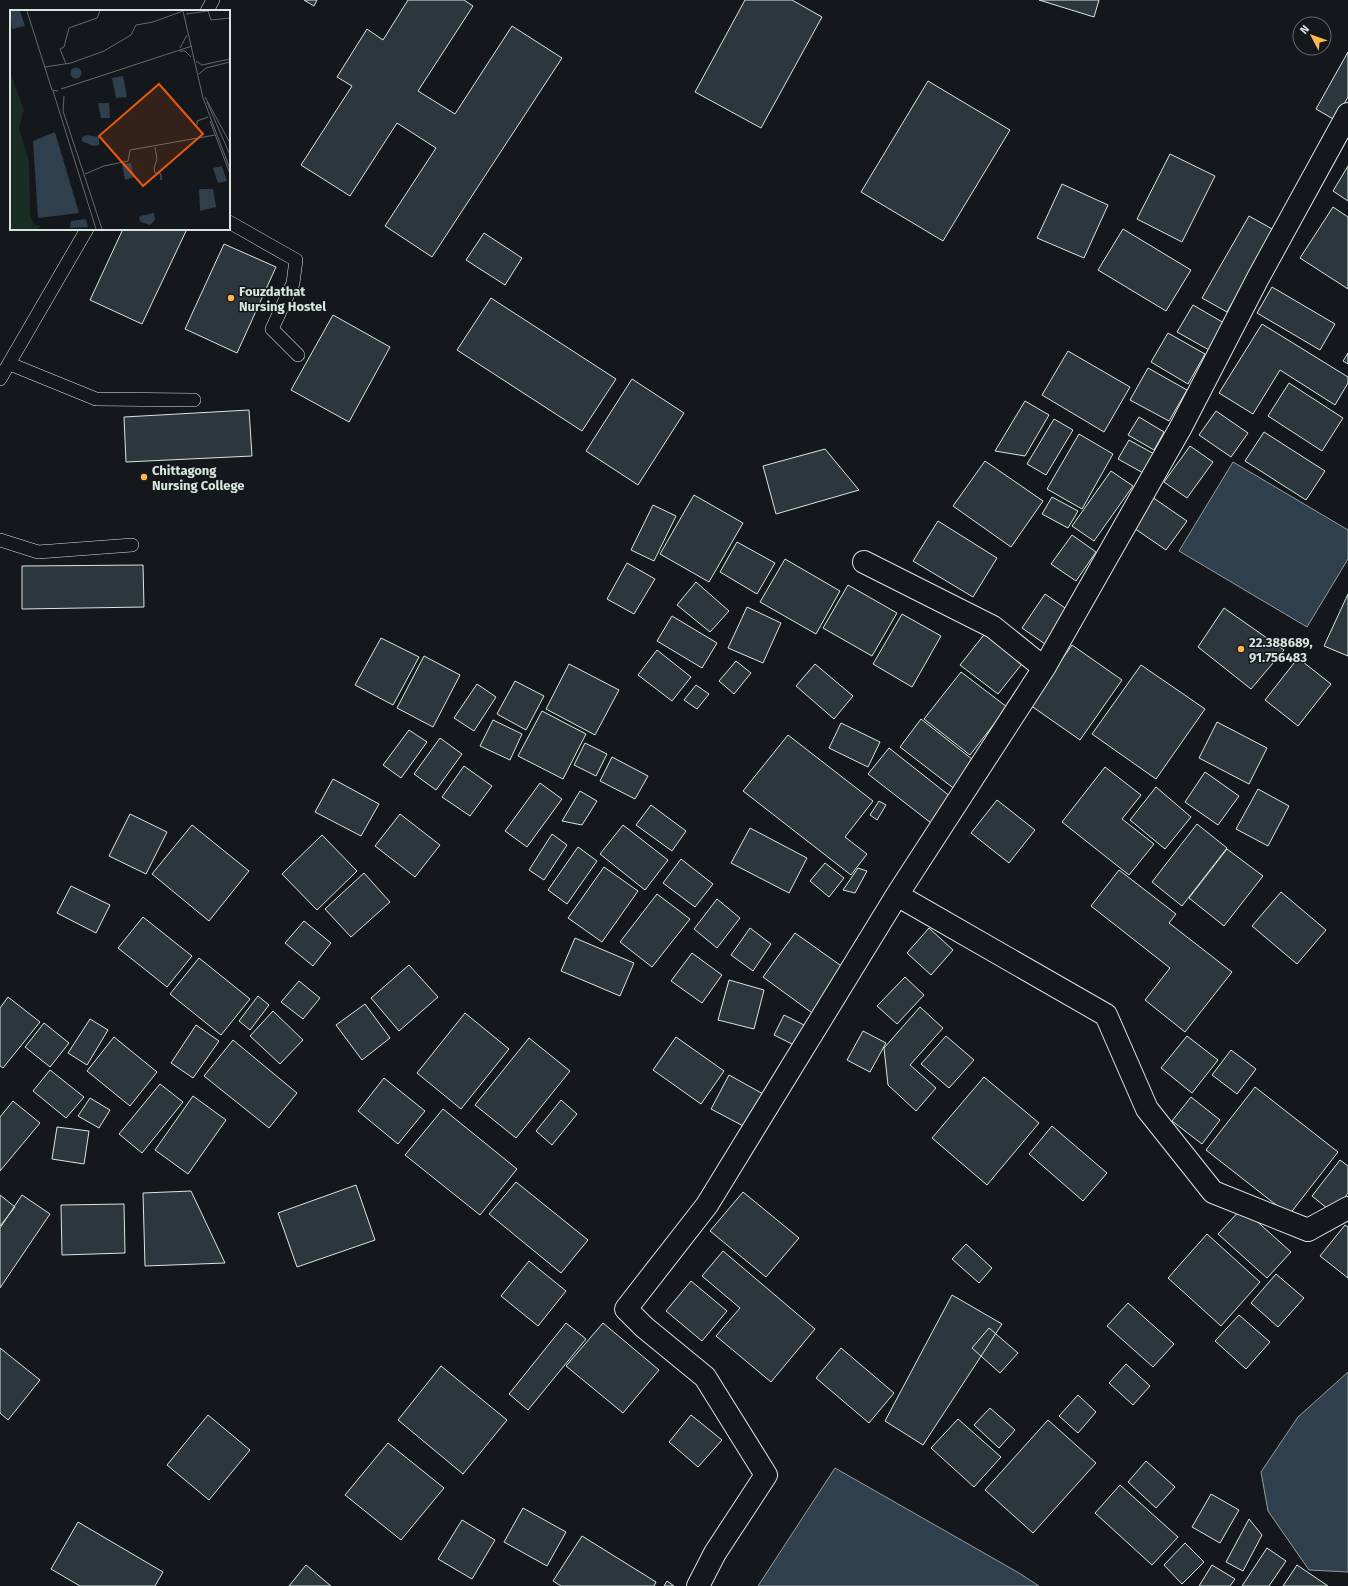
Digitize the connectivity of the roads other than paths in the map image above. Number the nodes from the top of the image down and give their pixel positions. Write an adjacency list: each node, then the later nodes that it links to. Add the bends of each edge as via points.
1 (213, 0): 2 (lane)
2 (208, 10)
3 (1348, 114): 13 (street, via 1258,278 1181,427)
4 (230, 223): 6 (lane, via 296,260 293,283 272,329)
5 (86, 230): 7 (lane)
6 (298, 355)
7 (10, 364): 8 (lane); 9 (lane, via 96,399)
8 (0, 379)
9 (194, 400)
10 (0, 540): 11 (lane, via 38,552)
11 (132, 545)
12 (864, 562): 13 (street, via 993,627)
13 (1044, 668): 14 (street)
14 (897, 896): 15 (street, via 1106,1015 1147,1109 1213,1192 1308,1230); 16 (street, via 707,1205 626,1309 705,1377 766,1475 715,1553)
15 (1348, 1208)
16 (698, 1586)

